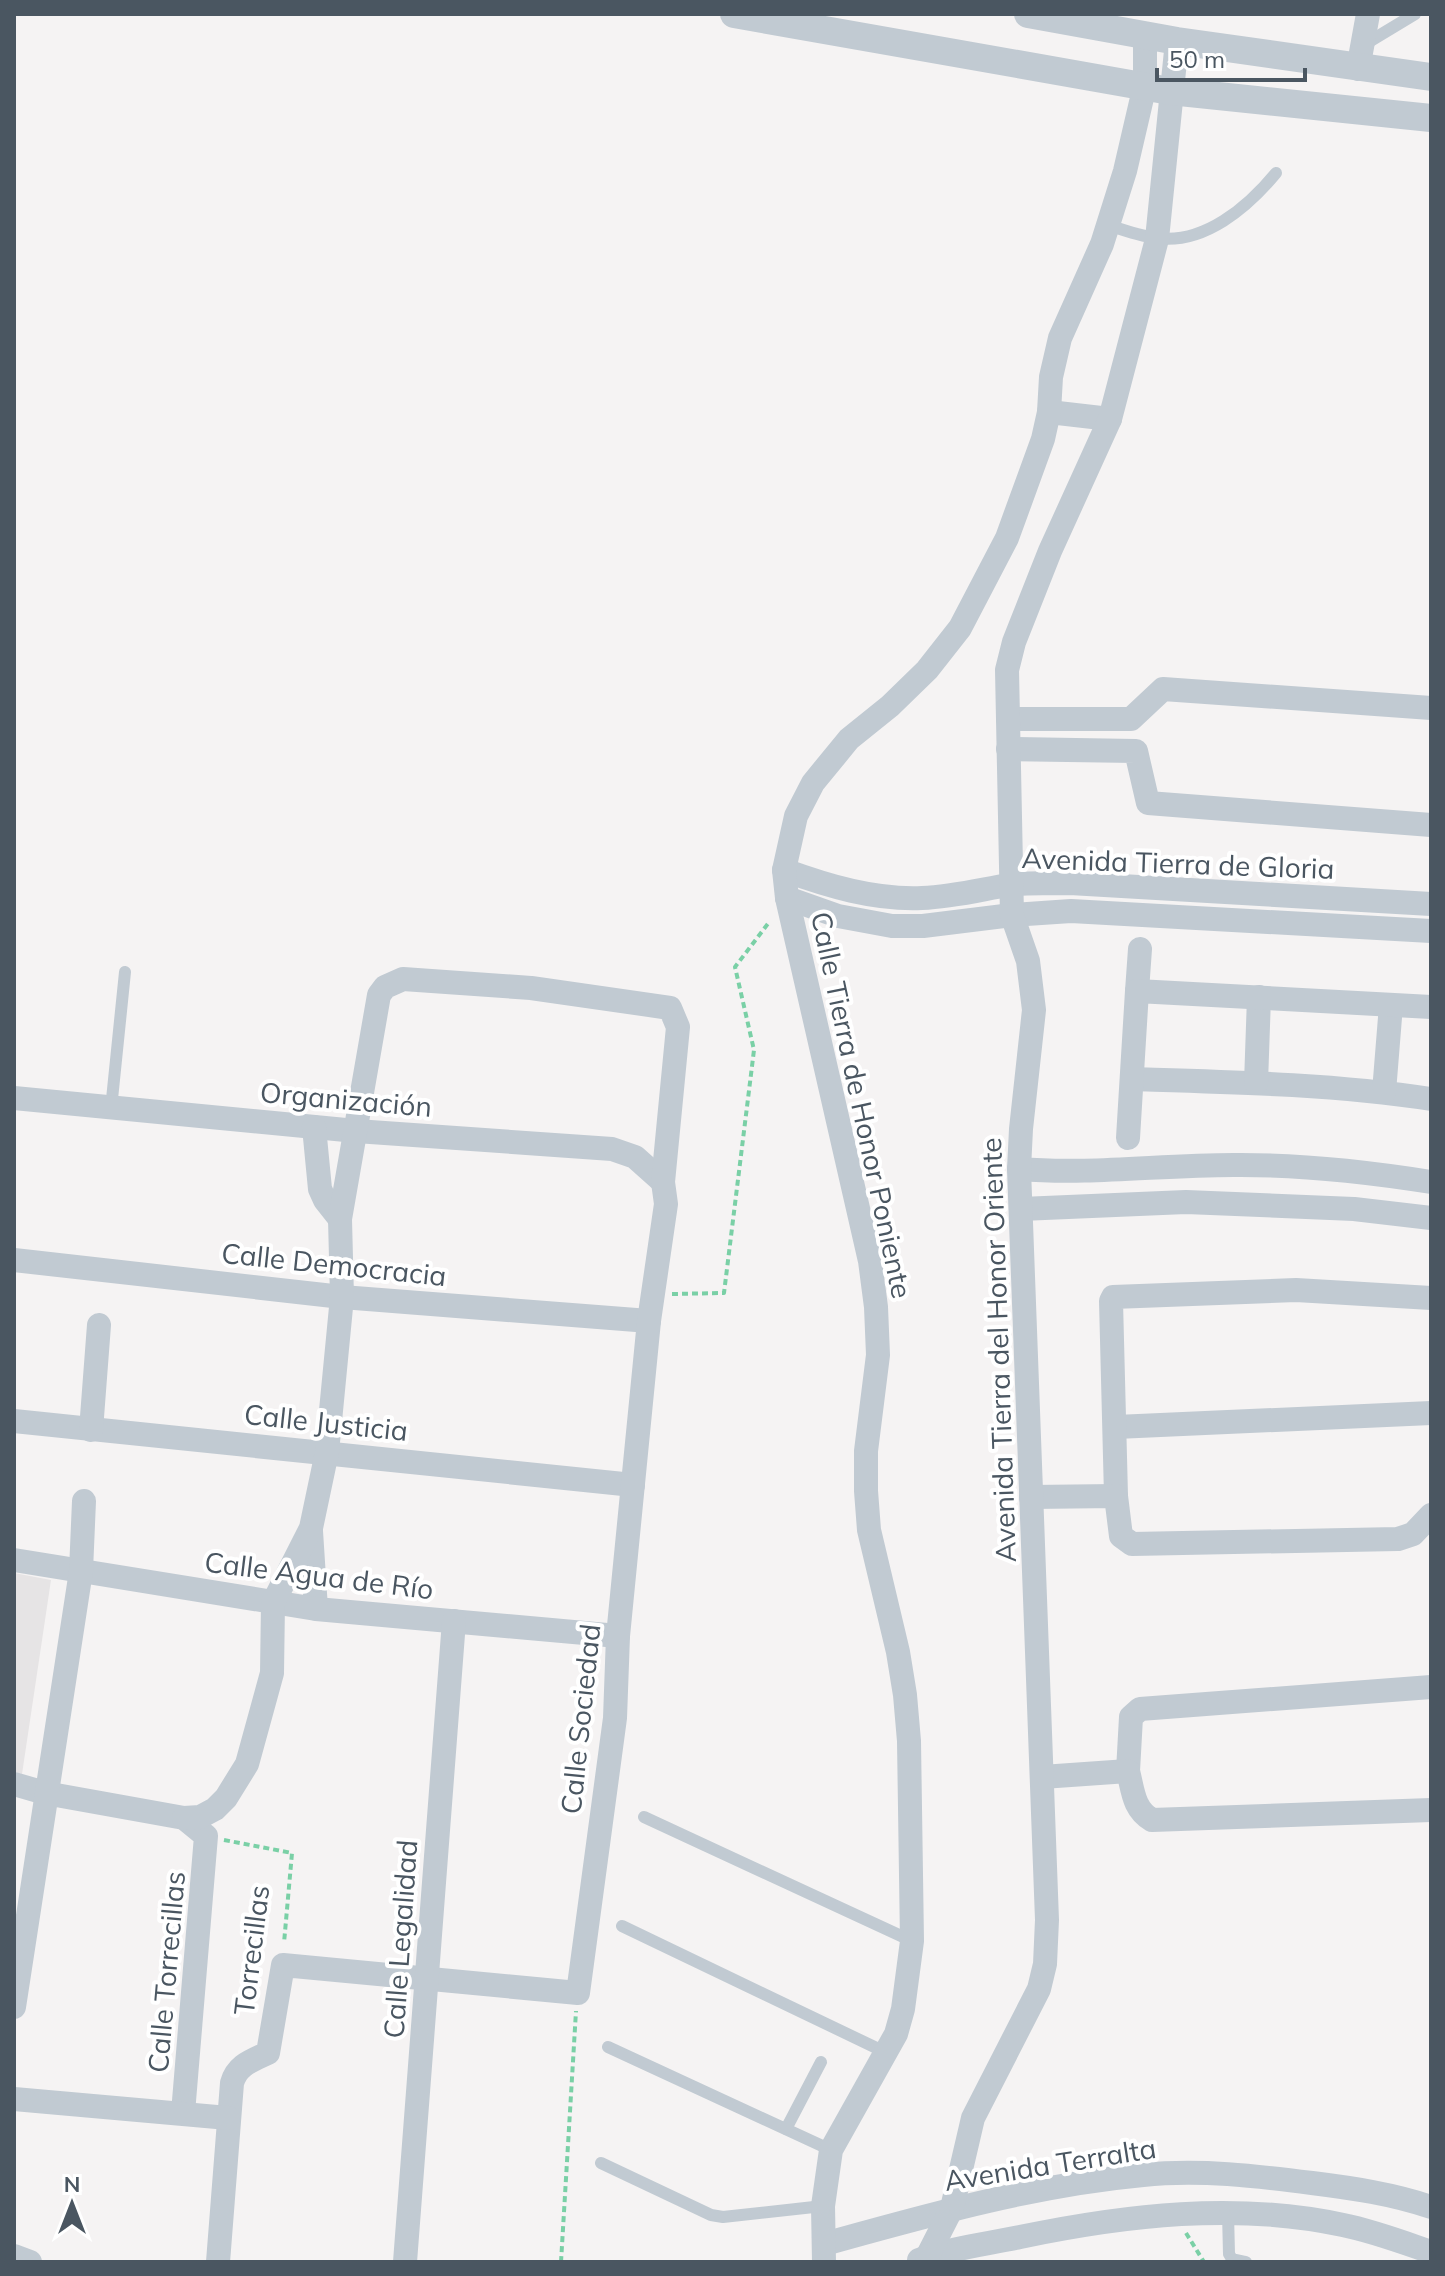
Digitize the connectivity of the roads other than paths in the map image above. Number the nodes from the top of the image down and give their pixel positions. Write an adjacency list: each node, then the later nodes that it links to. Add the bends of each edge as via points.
1 (734, 14): 10 (street)
2 (1028, 14): 5 (street)
3 (1368, 14): 8 (street)
4 (1415, 14): 8 (lane)
5 (1111, 21): 6 (street)
6 (1145, 35): 7 (street); 10 (street, Calle Tierra de Honor Poniente)
7 (1177, 41): 8 (street); 10 (street, Avenida Tierra del Honor Oriente)
8 (1360, 57): 9 (street)
9 (1431, 77)
10 (1158, 88): 11 (street); 13 (street, Calle Tierra de Honor Poniente); 14 (street, Avenida Tierra del Honor Oriente)
11 (1431, 118)
12 (1276, 173): 14 (lane, via 1226,220 1182,237)
13 (1108, 225): 14 (lane); 15 (street, Calle Tierra de Honor Poniente, via 1060,338)
14 (1157, 239): 16 (street, Avenida Tierra del Honor Oriente)
15 (1049, 412): 16 (street); 21 (street, Calle Tierra de Honor Poniente, via 1007,538 960,628 927,670 849,739 813,783 796,816)
16 (1110, 419): 18 (street, Avenida Tierra del Honor Oriente, via 1009,656)
17 (1431, 708): 18 (street, via 1163,689 1131,719)
18 (1008, 719): 19 (street, Avenida Tierra del Honor Oriente)
19 (1008, 749): 20 (street, via 1136,751 1148,803); 22 (street, Avenida Tierra del Honor Oriente)
20 (1431, 825)
21 (784, 870): 22 (street, Avenida Tierra de Gloria, via 874,896 921,899); 23 (street, Calle Tierra de Honor Poniente)
22 (1011, 885): 24 (street, Avenida Tierra de Gloria, via 1070,883); 25 (street, Avenida Tierra del Honor Oriente)
23 (787, 898): 25 (street, Avenida Tierra de Gloria, via 838,916 892,926); 79 (street, Calle Tierra de Honor Poniente, via 876,1307 878,1355 866,1491 869,1530 905,1695)
24 (1431, 904)
25 (1012, 915): 26 (street, Avenida Tierra de Gloria, via 1071,911); 42 (street, Avenida Tierra del Honor Oriente, via 1028,961 1034,1010)
26 (1431, 931)
27 (1140, 949): 29 (street)
28 (125, 972): 38 (lane)
29 (1137, 991): 30 (street); 33 (street)
30 (1259, 997): 31 (street); 34 (street)
31 (1391, 1005): 32 (street); 35 (street)
32 (1431, 1007)
33 (1132, 1079): 34 (street); 41 (street)
34 (1256, 1083): 35 (street)
35 (1384, 1092): 37 (street)
36 (14, 1098): 38 (street, Organización)
37 (1431, 1099)
38 (111, 1109): 39 (street, Organización)
39 (314, 1127): 40 (street, Organización); 47 (street, via 320,1189)
40 (356, 1131): 43 (street, Organización, via 612,1149 635,1157); 43 (street, Calle Sociedad, via 375,1004 385,987 403,979 531,988 670,1008 678,1027); 47 (street)
41 (1128, 1138)
42 (1019, 1169): 44 (street, via 1239,1165); 45 (street, Avenida Tierra del Honor Oriente)
43 (663, 1182): 51 (street, Calle Sociedad, via 666,1204)
44 (1431, 1182)
45 (1021, 1209): 46 (street, via 1186,1202); 60 (street, Avenida Tierra del Honor Oriente)
46 (1431, 1218)
47 (340, 1219): 49 (street)
48 (14, 1260): 49 (street, Calle Democracia)
49 (342, 1297): 51 (street, Calle Democracia); 57 (street)
50 (1431, 1298): 55 (street, via 1296,1290 1116,1295 1111,1301)
51 (649, 1321): 58 (street, Calle Sociedad)
52 (99, 1325): 56 (street)
53 (1431, 1413): 55 (street)
54 (14, 1421): 56 (street, Calle Justicia)
55 (1116, 1427): 59 (street)
56 (91, 1430): 57 (street, Calle Justicia)
57 (327, 1452): 58 (street, Calle Justicia); 63 (street)
58 (633, 1485): 69 (street, Calle Sociedad)
59 (1116, 1496): 60 (street); 62 (street, via 1121,1536 1132,1544 1398,1539 1413,1534)
60 (1031, 1497): 72 (street, Avenida Tierra del Honor Oriente)
61 (84, 1501): 65 (street)
62 (1431, 1515)
63 (311, 1528): 66 (street); 67 (street)
64 (14, 1560): 65 (street, Calle Agua de Río)
65 (81, 1571): 66 (street, Calle Agua de Río); 74 (street)
66 (273, 1603): 67 (street, Calle Agua de Río); 77 (street, via 272,1673 247,1764 215,1809)
67 (316, 1609): 68 (street, Calle Agua de Río)
68 (454, 1621): 69 (street, Calle Agua de Río); 80 (street, Calle Legalidad)
69 (618, 1636): 80 (street, Calle Sociedad, via 615,1718 578,1993)
70 (1431, 1687): 71 (street, via 1140,1709 1131,1717)
71 (1128, 1771): 72 (street); 75 (street, via 1136,1805 1152,1820)
72 (1042, 1777): 93 (street, Avenida Tierra del Honor Oriente, via 1042,1977 973,2118)
73 (14, 1784): 74 (street)
74 (45, 1793): 77 (street); 81 (street)
75 (1431, 1810)
76 (644, 1817): 79 (lane)
77 (184, 1818): 86 (street, Calle Torrecillas, via 206,1836)
78 (622, 1926): 83 (lane)
79 (912, 1941): 83 (street, Calle Tierra de Honor Poniente, via 903,2009)
80 (427, 1977): 87 (street, Torrecillas, via 283,1965 268,2053 235,2072); 101 (street, Calle Legalidad)
81 (14, 2007)
82 (608, 2047): 88 (lane)
83 (887, 2053): 89 (street, Calle Tierra de Honor Poniente)
84 (821, 2062): 88 (lane)
85 (14, 2099): 86 (street)
86 (183, 2113): 87 (street)
87 (228, 2118): 100 (street)
88 (786, 2129): 89 (lane)
89 (831, 2150): 91 (street, Calle Tierra de Honor Poniente)
90 (601, 2163): 91 (lane, via 711,2215)
91 (823, 2206): 96 (street, Calle Tierra de Honor Poniente)
92 (1431, 2207): 93 (street, Avenida Terralta, via 1343,2187 1205,2174 1089,2182)
93 (952, 2208): 96 (street, Avenida Terralta); 98 (street, Avenida Tierra del Honor Oriente)
94 (1228, 2213): 95 (street, via 1342,2225); 98 (street, via 1072,2227); 102 (lane, via 1229,2254)
95 (1431, 2252)
96 (824, 2253)
97 (14, 2256): 99 (street)
98 (922, 2260)
99 (30, 2262)
100 (218, 2262)
101 (405, 2262)
102 (1246, 2262)

